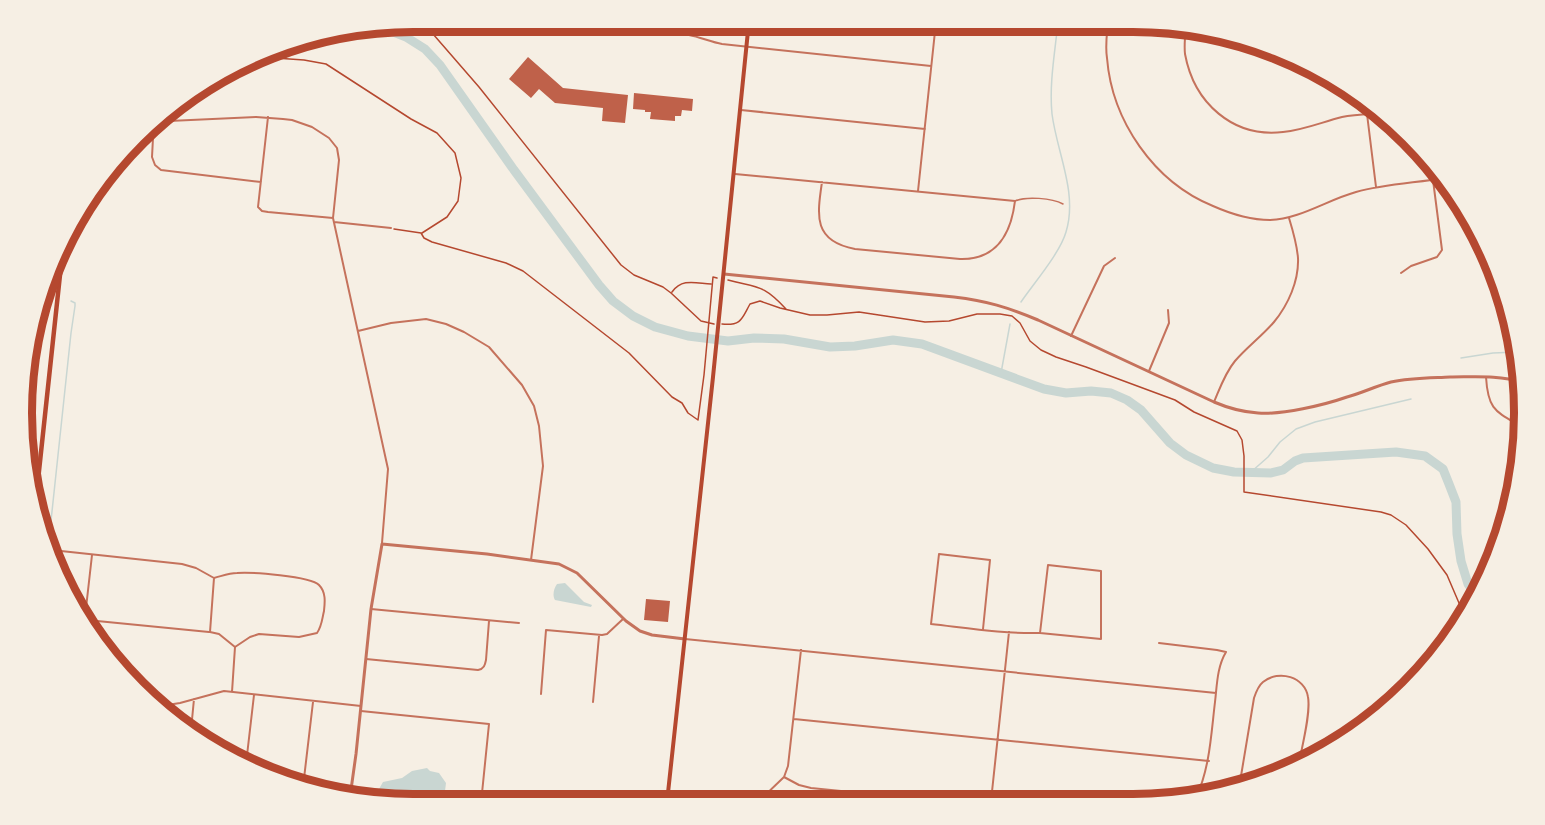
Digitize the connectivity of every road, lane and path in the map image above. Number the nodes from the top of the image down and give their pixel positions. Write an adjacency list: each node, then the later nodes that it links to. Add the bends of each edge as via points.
1 (430, 32): 34 (path, via 479,87 621,266)
2 (674, 32): 7 (street)
3 (748, 32): 7 (main road)
4 (935, 32): 9 (street)
5 (1108, 32): 25 (street, via 1112,89 1127,127 1151,161 1189,194 1221,210 1258,219)
6 (1186, 36): 11 (street, via 1185,54 1193,81 1213,109 1233,123 1254,131 1283,132)
7 (747, 47): 9 (street); 10 (main road)
8 (275, 58): 28 (path, via 326,64 438,133 455,153 461,178 458,201 447,217)
9 (931, 66): 14 (street)
10 (741, 111): 14 (street); 16 (main road)
11 (1367, 114): 20 (street)
12 (268, 117): 13 (street); 18 (street); 24 (street, via 304,124 333,141 339,160)
13 (165, 123)
14 (925, 129): 21 (street)
15 (156, 131): 18 (street, via 153,161 161,170)
16 (734, 174): 19 (street); 32 (main road)
17 (1433, 180): 20 (street); 31 (street, via 1442,250 1437,257)
18 (261, 182): 24 (street, via 259,209)
19 (822, 182): 21 (street); 22 (street, via 818,209 826,235 855,249 975,259 990,252 1006,235)
20 (1376, 187): 25 (street)
21 (918, 191): 22 (street)
22 (1015, 201): 23 (lane, via 1022,198)
23 (1063, 204)
24 (333, 218): 26 (street)
25 (1289, 218): 42 (street, via 1298,264 1290,295 1272,324 1234,362)
26 (334, 222): 27 (street); 37 (street)
27 (391, 228): 28 (path)
28 (421, 233): 33 (path, via 432,242 506,263 531,277 619,345 698,420)
29 (1115, 258): 38 (street, via 1104,266)
30 (61, 267): 44 (highway)
31 (1401, 273)
32 (723, 276): 33 (path, via 713,277); 35 (path, via 766,290); 38 (street, via 989,302); 62 (main road)
33 (712, 284): 34 (path, via 678,284)
34 (671, 293): 35 (path, via 706,323 737,323 750,304 756,302)
35 (787, 310): 50 (path, via 818,315 859,312 925,322 977,314 1012,316 1041,350 1174,400 1237,430 1244,456 1244,492 1381,512 1400,520 1447,575)
36 (1168, 310): 39 (street, via 1169,323)
37 (358, 331): 45 (street, via 388,469); 48 (street, via 426,319 446,324 489,347 522,385 534,406 543,460)
38 (1071, 336): 39 (street)
39 (1149, 371): 42 (street)
40 (1486, 377): 41 (street); 42 (street, via 1390,382 1321,404 1273,413 1248,412); 43 (street, via 1492,407)
41 (1512, 379)
42 (1214, 402)
43 (1514, 422)
44 (38, 481)
45 (382, 544): 48 (street); 52 (street)
46 (60, 551): 47 (street)
47 (92, 555): 49 (street, via 182,564); 51 (street)
48 (531, 560): 53 (street, via 553,562 577,573)
49 (214, 578): 58 (street); 64 (street, via 244,573 293,577 315,582 324,596 317,633 299,637 259,634)
50 (1460, 606)
51 (87, 609)
52 (371, 609): 55 (street); 66 (street)
53 (624, 619): 61 (street, via 607,634); 62 (street, via 645,633)
54 (93, 620): 58 (street)
55 (489, 621): 56 (street); 66 (street, via 486,660 481,669)
56 (519, 623)
57 (983, 629): 57 (street, via 931,624 939,554 990,560); 59 (street)
58 (210, 632): 64 (street)
59 (1009, 632): 60 (street); 67 (street)
60 (1040, 633): 60 (street, via 1101,639 1101,571 1048,565)
61 (600, 635): 70 (street, via 546,630); 74 (street)
62 (685, 639): 65 (street); 91 (main road)
63 (1159, 643): 69 (street, via 1226,652)
64 (235, 647): 68 (street)
65 (801, 650): 67 (street); 78 (street)
66 (366, 659): 76 (street)
67 (1005, 671): 69 (street); 80 (street)
68 (232, 692): 71 (street); 72 (street)
69 (1216, 693): 83 (street)
70 (540, 694)
71 (254, 695): 73 (street); 82 (street)
72 (194, 699): 75 (street); 79 (street)
73 (313, 702): 76 (street); 85 (street)
74 (593, 702)
75 (168, 705)
76 (361, 706): 77 (street)
77 (361, 711): 89 (street); 90 (street, via 489,724)
78 (794, 718): 80 (street); 84 (street)
79 (192, 723)
80 (998, 739): 83 (street); 94 (street)
81 (1301, 754): 86 (street, via 1308,694 1293,678 1275,676 1262,683 1254,698)
82 (247, 755)
83 (1209, 761): 87 (street)
84 (784, 777): 92 (street); 93 (street, via 812,788)
85 (304, 778)
86 (1241, 778)
87 (1202, 785): 88 (street)
88 (1205, 786)
89 (351, 788)
90 (482, 794)
91 (668, 794)
92 (766, 794)
93 (872, 794)
94 (992, 794)

